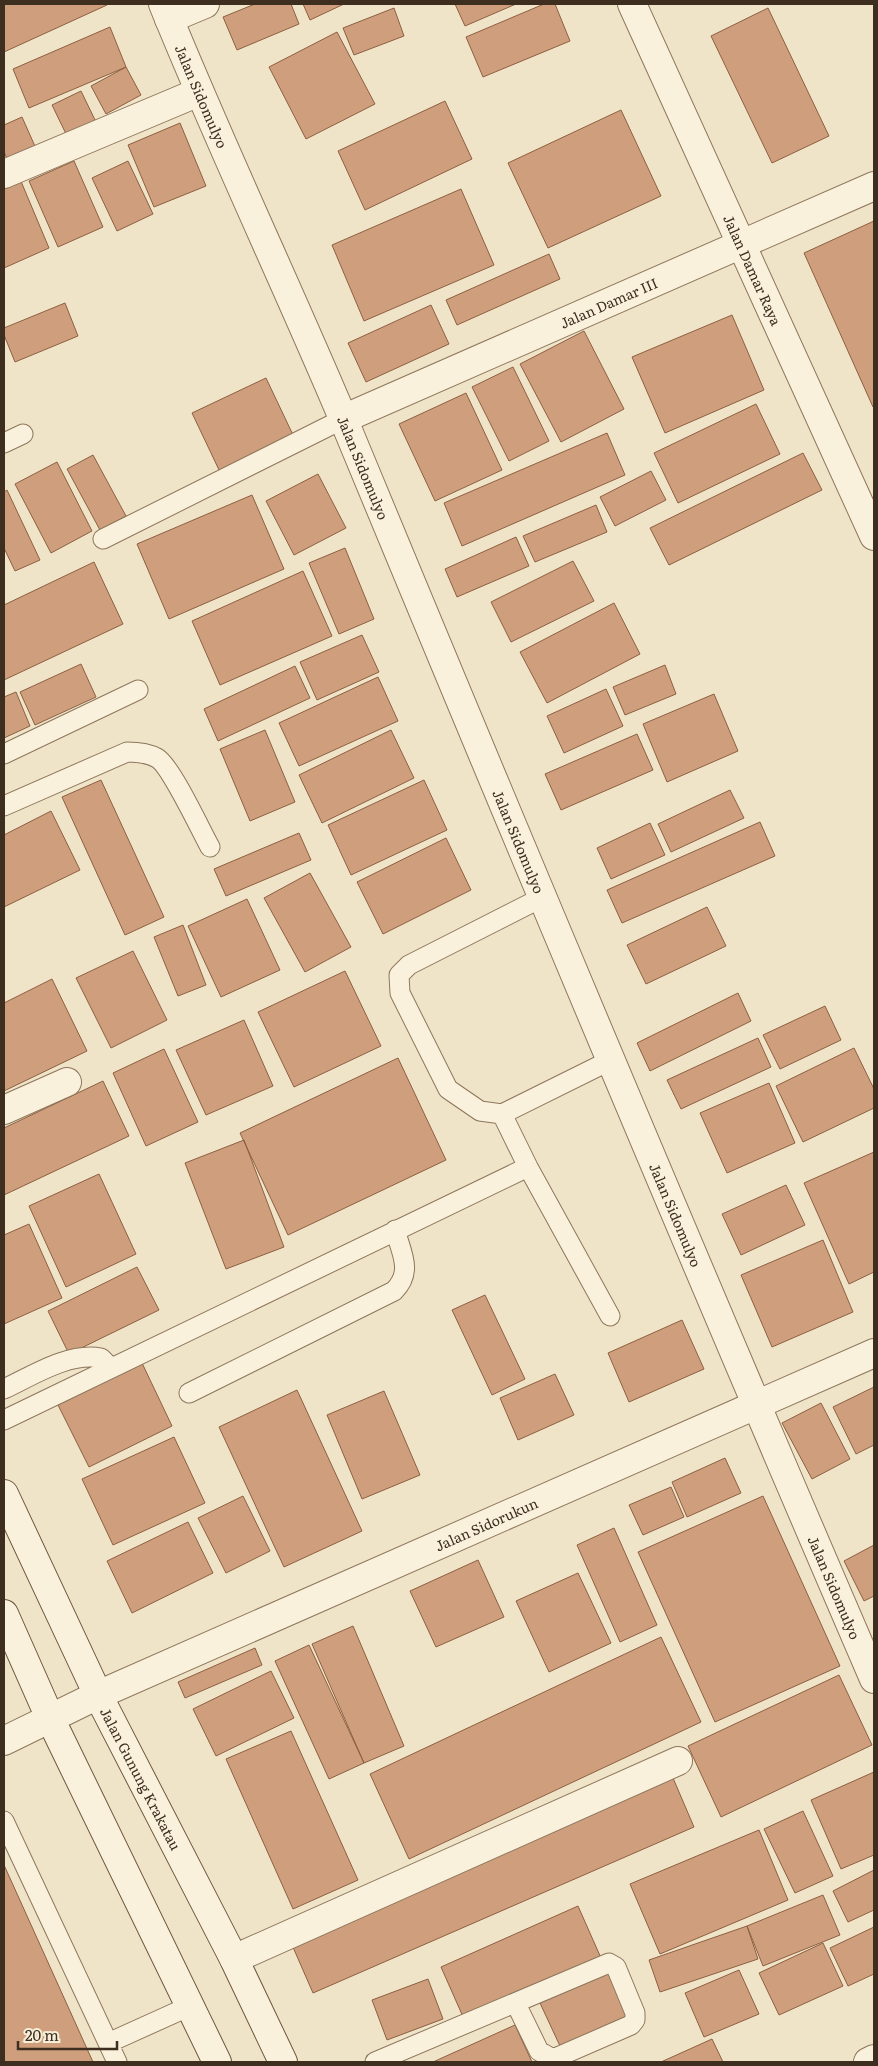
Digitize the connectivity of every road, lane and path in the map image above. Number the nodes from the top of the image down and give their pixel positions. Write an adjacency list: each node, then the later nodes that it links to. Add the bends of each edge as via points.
1 (205, 4): 3 (street)
2 (632, 4): 7 (street, Jalan Damar Raya)
3 (166, 11): 4 (street, Jalan Sidomulyo)
4 (199, 92): 5 (street); 8 (street, Jalan Sidomulyo)
5 (4, 174)
6 (874, 186): 7 (street, Jalan Damar III)
7 (742, 242): 8 (street, Jalan Damar III); 11 (street, Jalan Damar Raya)
8 (343, 419): 12 (lane); 17 (street, Jalan Sidomulyo)
9 (23, 434): 10 (lane)
10 (4, 443)
11 (874, 536)
12 (103, 539)
13 (138, 690): 14 (lane)
14 (4, 754)
15 (4, 806): 16 (lane, via 127,752 141,752 159,759)
16 (210, 847)
17 (543, 897): 18 (street, Jalan Sidomulyo); 21 (lane, via 409,965 399,975 400,993 448,1089 480,1111)
18 (611, 1060): 21 (lane); 29 (street, Jalan Sidomulyo)
19 (67, 1082): 20 (street)
20 (4, 1110)
21 (502, 1114): 22 (lane)
22 (528, 1167): 23 (lane); 24 (lane)
23 (395, 1230): 26 (lane); 28 (lane, via 406,1269 403,1282 394,1292)
24 (610, 1316)
25 (874, 1353): 29 (street, Jalan Sidorukun)
26 (111, 1368): 27 (lane, via 101,1358 80,1359 60,1363); 30 (lane)
27 (4, 1389)
28 (189, 1393)
29 (755, 1404): 33 (street, Jalan Sidomulyo); 34 (street, Jalan Sidorukun)
30 (4, 1420)
31 (4, 1494): 34 (street, Jalan Gunung Krakatau)
32 (4, 1614): 35 (street)
33 (874, 1679)
34 (98, 1695): 35 (street, Jalan Sidorukun); 39 (street, Jalan Gunung Krakatau)
35 (50, 1718): 36 (street, Jalan Sidorukun); 41 (street)
36 (4, 1741)
37 (678, 1761): 39 (street)
38 (4, 1821): 42 (lane)
39 (234, 1959): 46 (street, Jalan Gunung Krakatau)
40 (516, 2004): 40 (lane, via 608,1963 616,1967 635,2020 631,2025 552,2059 539,2051); 47 (lane)
41 (190, 2006): 42 (lane); 45 (street)
42 (108, 2043): 44 (lane)
43 (874, 2059): 48 (street)
44 (117, 2062)
45 (217, 2062)
46 (283, 2062)
47 (375, 2062)
48 (868, 2062)

